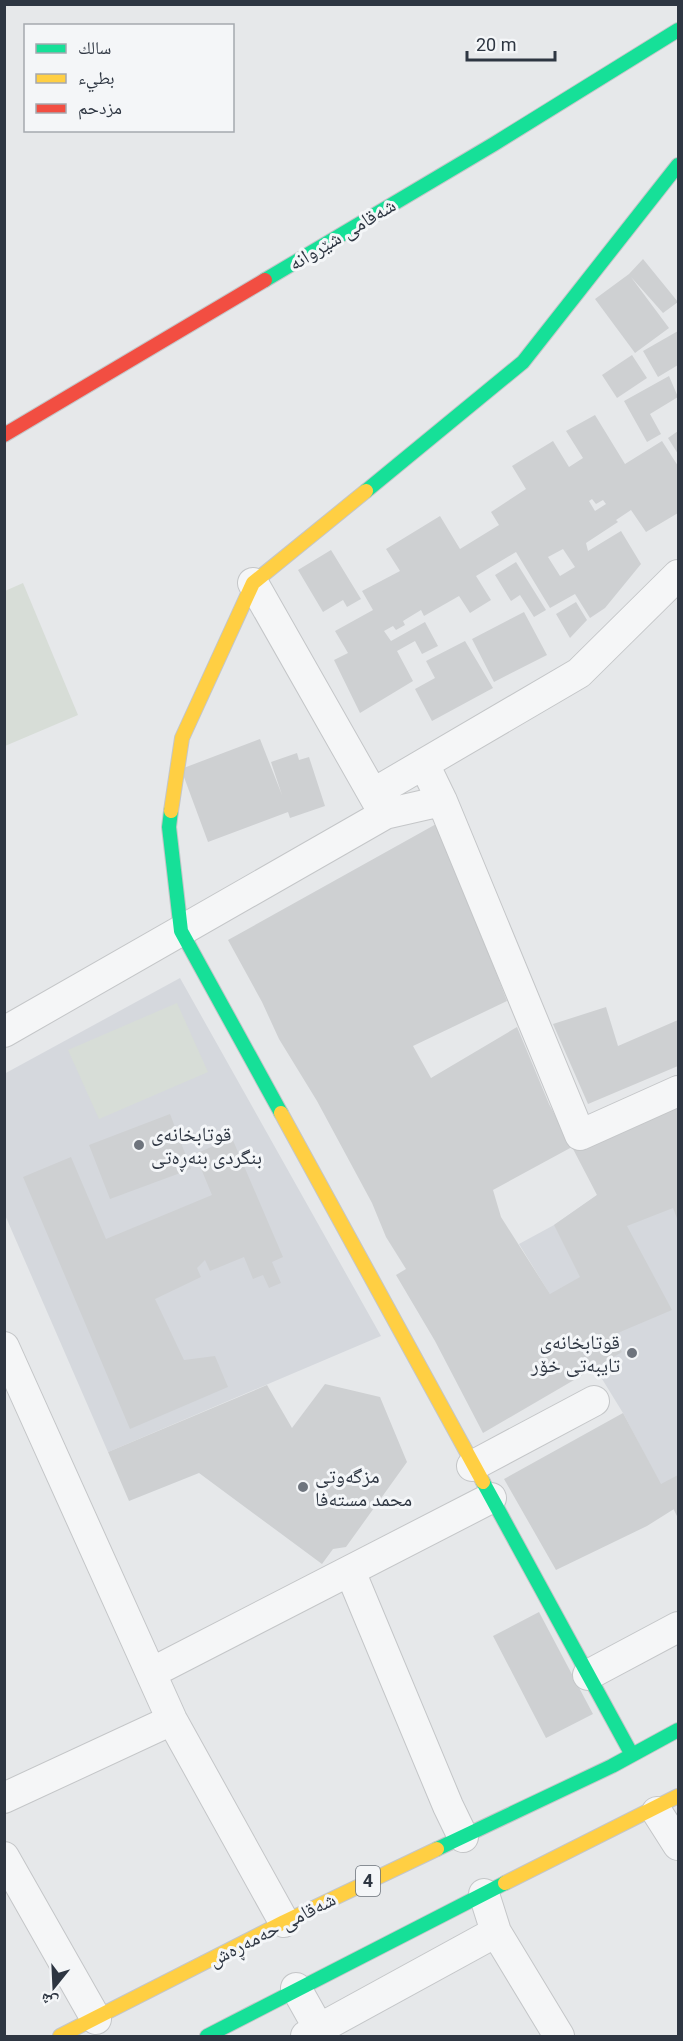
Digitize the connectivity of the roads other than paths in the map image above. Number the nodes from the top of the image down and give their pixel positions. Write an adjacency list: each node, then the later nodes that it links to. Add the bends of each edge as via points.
1 (678, 30): 3 (main road, شەقامی شێروانە)
2 (678, 165): 5 (main road, via 523,362)
3 (4, 435)
4 (678, 575): 6 (street, via 579,672)
5 (254, 583): 8 (street); 9 (main road, via 182,738 169,827)
6 (424, 764): 7 (street); 8 (street)
7 (442, 801): 8 (street); 11 (street, via 580,1135)
8 (379, 804): 9 (street)
9 (181, 931): 10 (street); 14 (main road)
10 (4, 1032)
11 (678, 1091)
12 (4, 1347): 18 (street)
13 (594, 1401): 14 (street)
14 (472, 1466): 15 (main road)
15 (491, 1498): 16 (street); 19 (main road)
16 (350, 1570): 18 (street); 25 (street)
17 (678, 1628): 19 (street)
18 (151, 1673): 20 (street)
19 (588, 1675): 22 (main road)
20 (172, 1720): 23 (street); 29 (street)
21 (678, 1730): 22 (main road, شەقامی حەمەڕەش / 4)
22 (632, 1755): 25 (main road, شەقامی حەمەڕەش / 4)
23 (4, 1798)
24 (665, 1808): 26 (street); 28 (main road)
25 (464, 1837): 29 (main road, شەقامی حەمەڕەش / 4)
26 (678, 1845)
27 (4, 1857): 32 (street)
28 (484, 1894): 30 (street); 31 (main road)
29 (284, 1922): 32 (main road, شەقامی حەمەڕەش / 4)
30 (496, 1932): 33 (street); 36 (street)
31 (296, 1988): 33 (street); 35 (main road)
32 (96, 2019): 34 (main road, شەقامی حەمەڕەش / 4)
33 (316, 2034)
34 (60, 2037)
35 (207, 2037)
36 (559, 2037)

